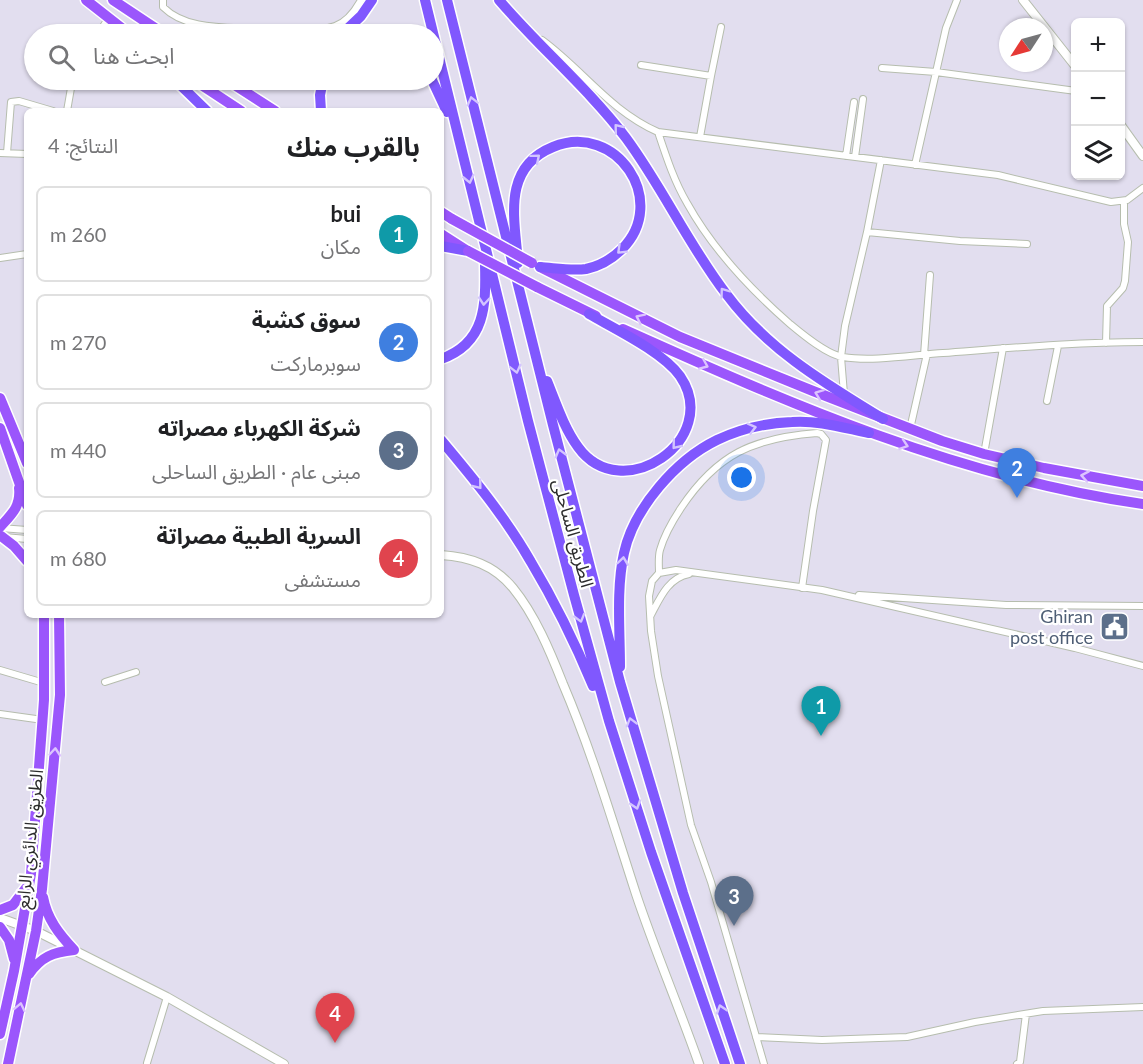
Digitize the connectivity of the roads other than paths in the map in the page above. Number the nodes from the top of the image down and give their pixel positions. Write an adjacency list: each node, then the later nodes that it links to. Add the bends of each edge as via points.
1 (86, 0): 11 (main road)
2 (113, 0): 14 (main road)
3 (163, 0): 15 (street, via 168,12)
4 (361, 0): 16 (street)
5 (372, 0): 17 (highway)
6 (425, 0): 18 (highway, الطريق الساحلى)
7 (447, 0): 66 (highway, الطريق الساحلى, one-way to 7)
8 (499, 0): 20 (highway)
9 (957, 0): 24 (street)
10 (1023, 0): 21 (street)
11 (108, 19): 12 (street); 13 (main road)
12 (105, 24)
13 (114, 24)
14 (149, 24)
15 (199, 24)
16 (338, 24)
17 (353, 24)
18 (431, 24)
19 (721, 27): 26 (street)
20 (528, 30): 43 (street, via 615,106); 76 (highway, one-way to 20, via 774,346 752,325 708,268 627,139)
21 (1071, 61)
22 (641, 65): 26 (street)
23 (882, 68): 24 (street)
24 (936, 72): 33 (street); 52 (street)
25 (444, 76): 45 (highway, الطريق الساحلى)
26 (711, 76): 44 (street)
27 (71, 90): 37 (street)
28 (186, 90): 38 (highway)
29 (209, 90): 39 (main road)
30 (242, 90): 40 (main road)
31 (321, 90): 41 (highway)
32 (436, 90): 45 (highway)
33 (1071, 90)
34 (863, 99): 50 (street)
35 (854, 102): 48 (street)
36 (43, 108): 46 (street, via 11,102)
37 (68, 108)
38 (204, 108)
39 (236, 108)
40 (270, 108)
41 (321, 108)
42 (1121, 126): 49 (street)
43 (658, 132): 44 (street); 74 (street, via 687,204 722,256 795,328)
44 (700, 137): 48 (street)
45 (463, 151): 58 (highway, الطريق الساحلى, one-way to 58)
46 (4, 153): 47 (street)
47 (24, 154)
48 (846, 156): 50 (street)
49 (1143, 156)
50 (855, 157): 51 (street)
51 (881, 160): 52 (street); 56 (street)
52 (915, 165): 54 (street, via 998,175 1111,202)
53 (1143, 188): 54 (street)
54 (1124, 201): 69 (street, via 1128,242 1125,281 1107,306)
55 (444, 214): 64 (main road, bridge)
56 (867, 232): 59 (street); 74 (street)
57 (444, 236): 61 (main road)
58 (484, 243): 75 (highway, one-way to 75, via 484,310 470,342); 115 (highway, الطريق الساحلى, one-way to 115, via 573,596)
59 (1027, 244)
60 (444, 247): 61 (highway)
61 (468, 251): 67 (main road, bridge)
62 (24, 254): 63 (street)
63 (0, 258)
64 (536, 265): 66 (highway, one-way to 64, via 513,214 517,183 525,168 548,149 574,142 613,153 625,164 640,196 640,213 628,243 615,256 593,267); 79 (main road, one-way to 64, via 680,337)
65 (930, 275): 73 (street)
66 (520, 293): 70 (highway, الطريق الساحلى)
67 (590, 314): 70 (highway, one-way to 70, via 668,363 686,388 690,408 681,440 654,464 639,469 608,468 579,449); 82 (main road, one-way to 82)
68 (1143, 342): 69 (street)
69 (1106, 343): 71 (street)
70 (533, 344): 111 (highway, الطريق الساحلى, one-way to 70)
71 (1058, 346): 72 (street); 78 (street)
72 (1003, 348): 73 (street); 84 (street)
73 (925, 354): 74 (street); 81 (street)
74 (841, 357): 76 (street)
75 (444, 358)
76 (844, 395): 79 (highway)
77 (0, 398): 85 (main road)
78 (1047, 401)
79 (883, 419): 81 (main road)
80 (0, 428): 86 (main road)
81 (910, 429): 84 (main road)
82 (869, 433): 91 (main road, one-way to 91, via 990,472); 111 (highway, one-way to 82, via 620,583 624,552 650,498 671,474 717,440 766,424 822,423)
83 (444, 444): 115 (highway, one-way to 115, via 531,561 579,652)
84 (984, 454): 88 (main road, one-way to 84)
85 (24, 456)
86 (18, 476): 90 (main road); 95 (main road, via 18,504)
87 (1143, 478): 88 (main road)
88 (1126, 483): 89 (main road)
89 (1143, 486)
90 (24, 495)
91 (1126, 501): 92 (main road); 93 (main road)
92 (1143, 504)
93 (1143, 510)
94 (24, 530): 95 (street)
95 (0, 532): 96 (street); 98 (main road)
96 (24, 538)
97 (444, 556): 134 (street, via 471,560 496,571 520,598 544,642 600,780 637,896)
98 (24, 558)
99 (658, 573): 100 (street); 101 (street, via 659,551 675,517 710,472 751,446 782,436 817,433 826,441); 104 (street, via 650,589)
100 (699, 573): 101 (street); 104 (street, via 686,574 671,583)
101 (802, 588): 102 (street)
102 (822, 590): 103 (street, via 973,603); 107 (street)
103 (1143, 606)
104 (650, 616): 130 (street, via 658,676 691,825)
105 (44, 618): 112 (main road, الطريق الدائري الرابع)
106 (58, 618): 117 (main road, الطريق الدائري الرابع, one-way to 106, via 60,695)
107 (1143, 666)
108 (0, 670): 112 (street)
109 (136, 672): 110 (street)
110 (105, 682)
111 (620, 682): 136 (highway, الطريق الساحلى, one-way to 111)
112 (45, 683): 114 (main road, الطريق الدائري الرابع)
113 (0, 714): 114 (street)
114 (43, 720): 116 (main road, الطريق الدائري الرابع)
115 (609, 721): 135 (highway, الطريق الساحلى, one-way to 135)
116 (31, 874): 118 (main road, via 19,899); 120 (main road, الطريق الدائري الرابع)
117 (42, 889): 122 (main road, الطريق الدائري الرابع); 123 (main road, via 50,920)
118 (0, 910)
119 (0, 918): 120 (street)
120 (22, 925): 122 (street); 124 (main road, الطريق الدائري الرابع)
121 (0, 927): 124 (main road, via 11,947)
122 (36, 931): 123 (street); 125 (main road, الطريق الدائري الرابع)
123 (74, 950): 125 (main road, via 45,957); 126 (street)
124 (14, 971): 129 (main road, الطريق الدائري الرابع)
125 (26, 980): 132 (main road, الطريق الدائري الرابع, one-way to 125)
126 (167, 997): 131 (street); 133 (street)
127 (1143, 1008): 128 (street)
128 (1026, 1014): 130 (street, via 907,1037); 138 (street)
129 (0, 1034)
130 (756, 1037): 137 (street)
131 (147, 1063)
132 (8, 1064)
133 (284, 1064)
134 (699, 1064)
135 (725, 1064)
136 (740, 1064)
137 (764, 1064)
138 (1017, 1064)

